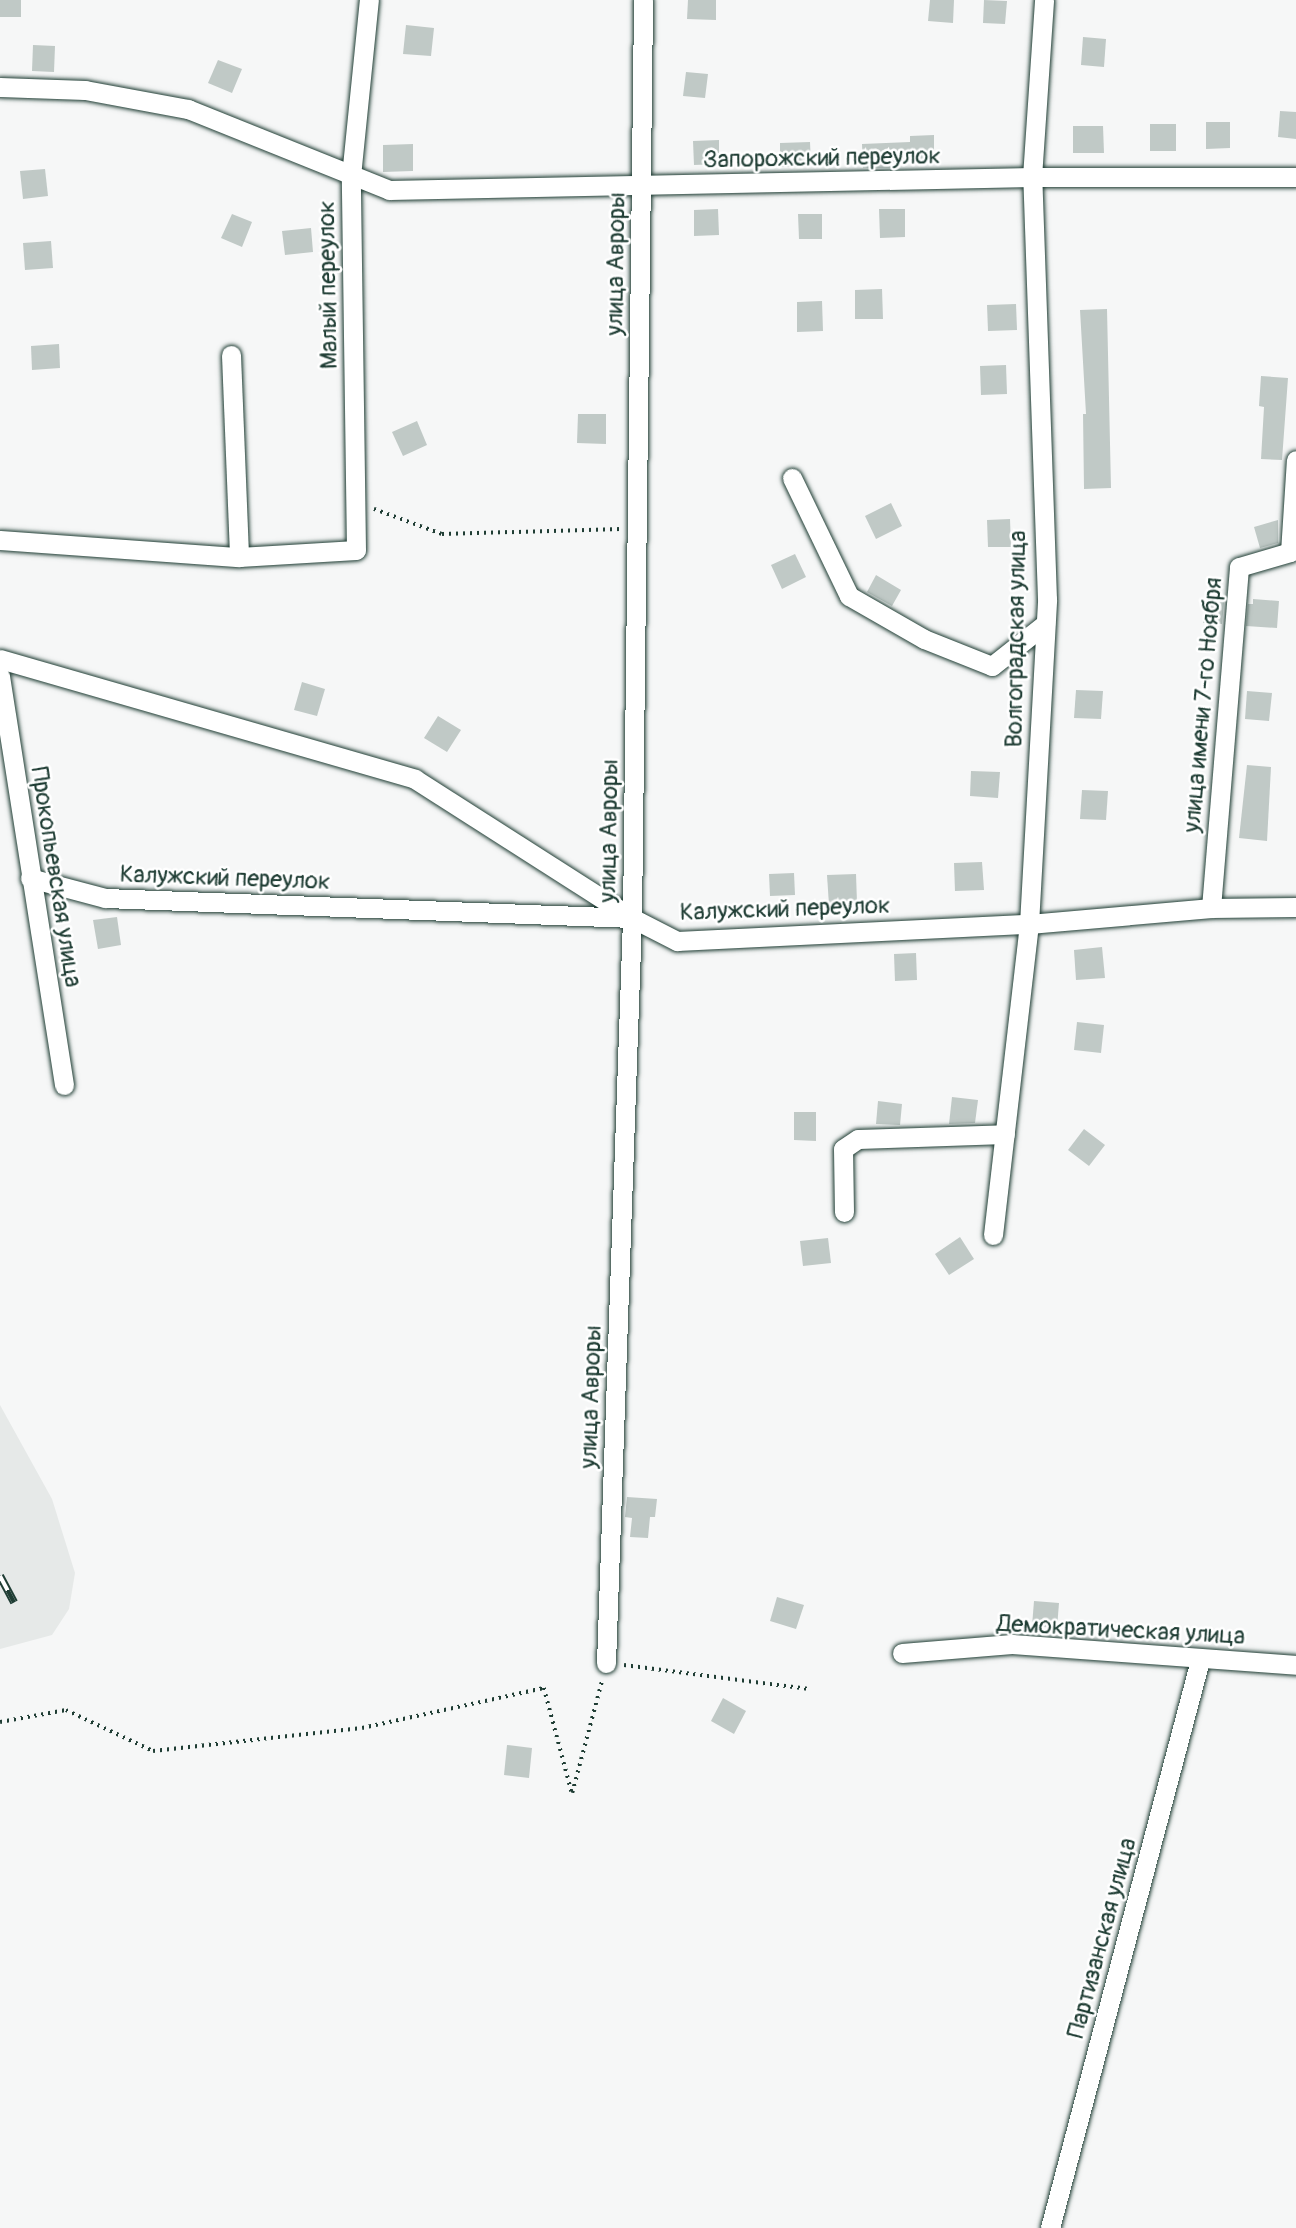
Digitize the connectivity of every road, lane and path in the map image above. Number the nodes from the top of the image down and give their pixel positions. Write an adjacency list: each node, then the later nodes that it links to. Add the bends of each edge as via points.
1 (369, 0): 5 (street)
2 (643, 0): 8 (street, улица Авроры)
3 (1044, 0): 6 (street, Волгоградская улица)
4 (0, 86): 5 (street, Малый переулок, via 85,90 188,109)
5 (351, 176): 8 (street, Запорожский переулок, via 389,190); 12 (street, Малый переулок)
6 (1032, 177): 7 (street, Запорожский переулок); 8 (street, Запорожский переулок); 16 (street, Волгоградская улица)
7 (1296, 177)
8 (642, 187): 13 (street, улица Авроры)
9 (231, 355): 15 (street)
10 (1296, 460): 21 (street, улица имени 7-го Ноября, via 1290,552 1239,566)
11 (792, 478): 16 (street, via 849,596 924,639 992,666)
12 (356, 502): 13 (path, via 442,534); 15 (street, Малый переулок, via 356,550)
13 (637, 528): 22 (street, улица Авроры)
14 (0, 540): 15 (street)
15 (239, 557)
16 (1045, 624): 23 (street, Волгоградская улица)
17 (0, 659): 22 (street, via 415,779)
18 (0, 676): 19 (street, Прокопьевская улица)
19 (30, 878): 22 (street, Калужский переулок, via 105,898); 24 (street, Прокопьевская улица)
20 (1296, 907): 21 (street, Калужский переулок)
21 (1211, 908): 23 (street, Калужский переулок)
22 (632, 918): 23 (street, Калужский переулок, via 677,942); 30 (street, улица Авроры)
23 (1029, 924): 25 (street, Волгоградская улица)
24 (64, 1085)
25 (1005, 1133): 26 (street, via 858,1139 843,1149); 27 (street, Волгоградская улица)
26 (844, 1212)
27 (993, 1235)
28 (902, 1654): 29 (street, Демократическая улица, via 1012,1644)
29 (1200, 1660): 31 (street, Демократическая улица); 34 (street, Партизанская улица)
30 (606, 1663): 32 (path); 33 (path, via 572,1793 544,1688 362,1728 153,1751 65,1710)
31 (1296, 1665)
32 (809, 1689)
33 (0, 1723)
34 (1050, 2228)

